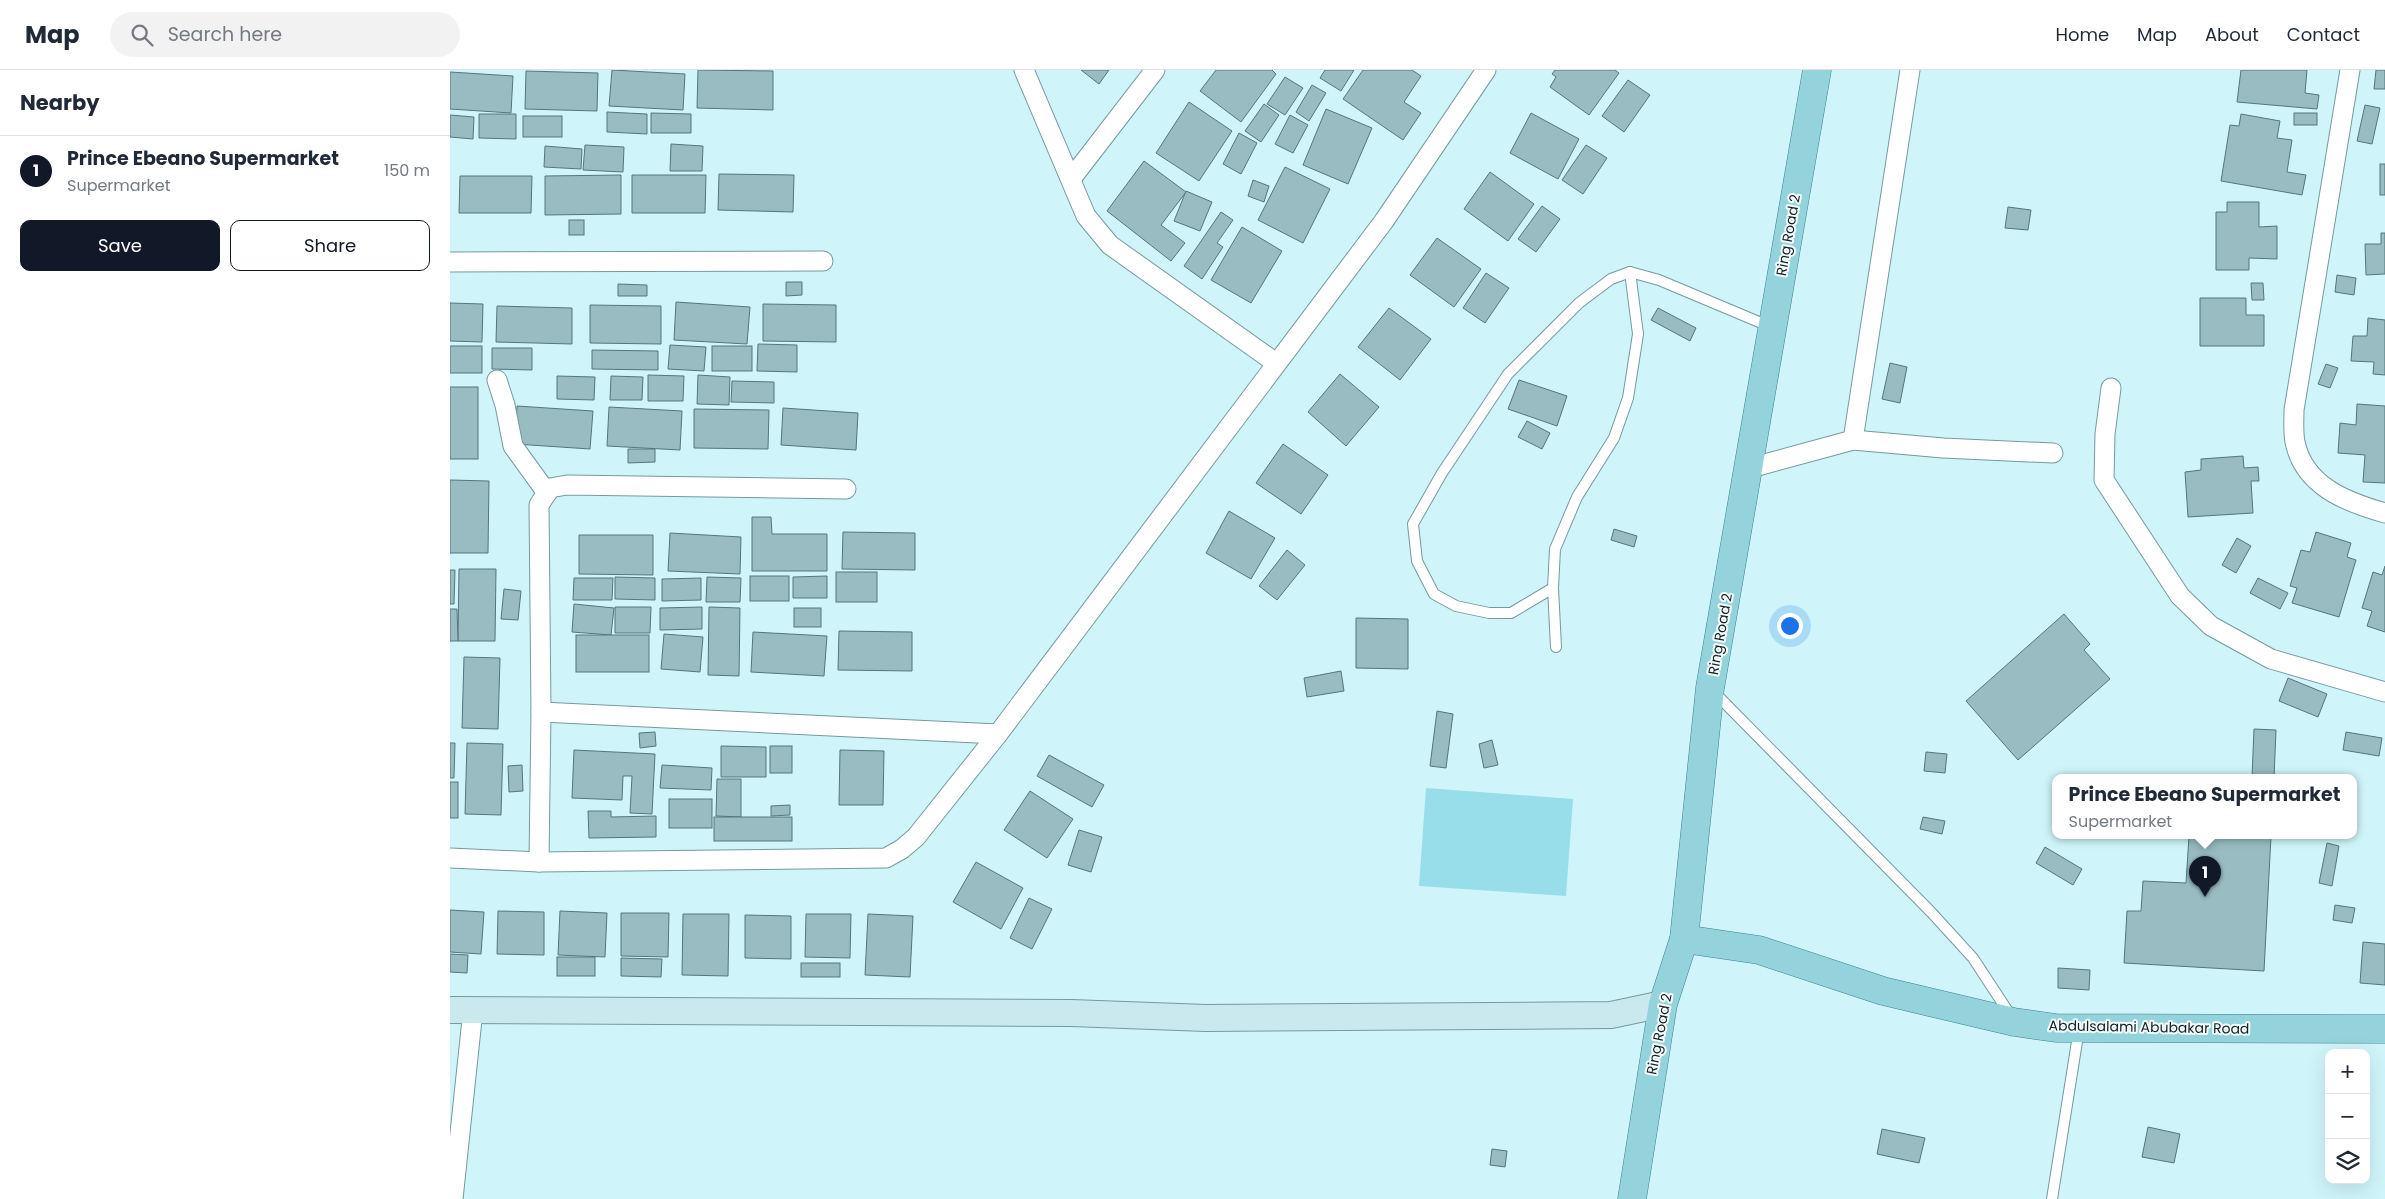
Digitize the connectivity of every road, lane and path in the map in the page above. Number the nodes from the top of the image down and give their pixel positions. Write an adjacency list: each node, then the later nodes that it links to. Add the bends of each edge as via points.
1 (1024, 70): 7 (street)
2 (1155, 70): 7 (street)
3 (1486, 70): 12 (street, via 1384,222)
4 (1818, 70): 11 (main road, Ring Road 2)
5 (1910, 70): 15 (street)
6 (2350, 70): 20 (street, via 2294,410 2295,441 2301,460 2319,484 2354,504)
7 (1071, 179): 12 (street, via 1086,216 1110,245)
8 (823, 261): 9 (street)
9 (450, 262)
10 (1630, 272): 11 (lane, via 1659,280); 21 (lane, via 1638,334 1628,398 1614,438 1577,497 1555,549); 21 (lane, via 1612,279 1579,303 1508,374 1442,473 1413,524 1417,561 1434,594 1456,606 1489,613 1511,613)
11 (1772, 327): 17 (main road, Ring Road 2)
12 (1276, 363): 26 (street)
13 (497, 380): 19 (street, via 513,446)
14 (2112, 388): 24 (street, via 2104,434 2104,480 2180,596 2211,626 2271,659)
15 (1853, 440): 16 (street); 17 (street)
16 (2053, 454)
17 (1750, 468): 23 (main road, Ring Road 2)
18 (846, 489): 19 (street, via 566,485 550,488)
19 (547, 493): 25 (street, via 539,505)
20 (2385, 513)
21 (1553, 588): 22 (lane)
22 (1556, 647)
23 (1710, 688): 29 (main road, Ring Road 2); 32 (lane, via 1973,958)
24 (2385, 692)
25 (540, 712): 26 (street); 28 (street)
26 (998, 734): 28 (street, via 916,837 886,858)
27 (450, 858): 28 (street)
28 (539, 862)
29 (1684, 939): 30 (main road, Ring Road 2); 32 (main road, Abdulsalami Abubakar Road, via 1759,950 1883,991)
30 (1663, 1004): 31 (street, via 1612,1015 1216,1018); 36 (main road, Ring Road 2)
31 (462, 1010): 35 (street)
32 (2014, 1022): 33 (main road, Abdulsalami Abubakar Road)
33 (2079, 1028): 34 (main road, Abdulsalami Abubakar Road); 37 (lane)
34 (2385, 1028)
35 (453, 1199)
36 (1632, 1199)
37 (2052, 1199)

